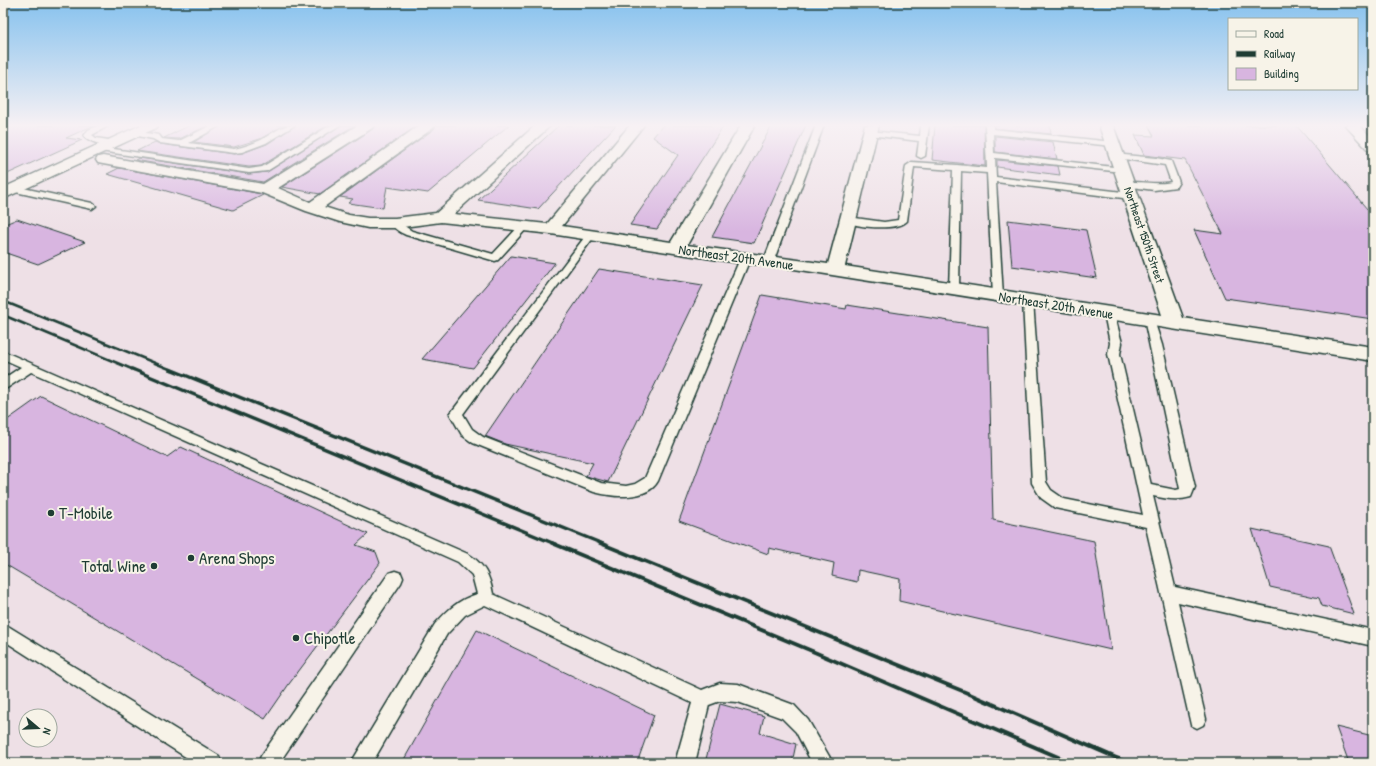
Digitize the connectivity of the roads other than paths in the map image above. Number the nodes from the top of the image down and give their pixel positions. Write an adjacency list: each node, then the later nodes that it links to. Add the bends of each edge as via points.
1 (82, 161): 22 (street)
2 (146, 161): 21 (street, Northeast 20th Avenue)
3 (175, 161): 4 (lane, via 249,171 264,169)
4 (278, 161)
5 (311, 161): 21 (street)
6 (378, 161): 24 (street)
7 (504, 161): 25 (street)
8 (607, 161): 29 (street)
9 (727, 161): 31 (street)
10 (806, 161): 33 (lane)
11 (863, 161): 26 (street)
12 (990, 161): 20 (lane)
13 (1041, 161): 19 (lane)
14 (1093, 161): 19 (lane)
15 (1119, 161): 19 (street, Northeast 150th Street)
16 (1153, 161): 19 (lane)
17 (1159, 161): 19 (lane, via 1168,163 1176,182 1174,185 1154,187)
18 (957, 167): 20 (lane); 26 (lane, via 922,163 910,166 902,221 899,224 890,226); 35 (lane)
19 (1122, 170): 20 (lane); 40 (street, Northeast 150th Street)
20 (991, 175): 36 (lane)
21 (266, 189): 24 (street, Northeast 20th Avenue)
22 (8, 192): 23 (lane)
23 (92, 206)
24 (312, 208): 27 (street, Northeast 20th Avenue, via 368,223)
25 (441, 217): 27 (street, Northeast 20th Avenue); 28 (street, Northeast 20th Avenue)
26 (848, 220): 34 (street)
27 (395, 223): 28 (lane, via 409,233 495,258)
28 (524, 226): 29 (street, Northeast 20th Avenue)
29 (551, 229): 30 (street, Northeast 20th Avenue)
30 (590, 236): 31 (street, Northeast 20th Avenue); 32 (lane, via 456,414 467,432 478,440 599,488 613,491 634,490 644,487 651,481)
31 (676, 249): 32 (street, Northeast 20th Avenue)
32 (745, 259): 33 (street, Northeast 20th Avenue)
33 (769, 260): 34 (street, Northeast 20th Avenue)
34 (835, 271): 35 (street, Northeast 20th Avenue)
35 (954, 289): 36 (street, Northeast 20th Avenue)
36 (998, 296): 37 (street, Northeast 20th Avenue)
37 (1028, 301): 38 (street, Northeast 20th Avenue); 46 (lane, via 1039,483 1046,494 1060,504)
38 (1109, 313): 39 (street, Northeast 20th Avenue); 45 (lane, via 1116,343 1114,354)
39 (1149, 319): 40 (street, Northeast 20th Avenue); 45 (lane, via 1188,487 1186,493 1176,495)
40 (1175, 323): 41 (street, Northeast 20th Avenue)
41 (1373, 354)
42 (3, 355): 43 (lane)
43 (30, 367): 44 (lane); 49 (lane, via 463,558 475,566 482,577)
44 (4, 384)
45 (1145, 489): 46 (lane)
46 (1153, 523): 48 (lane)
47 (395, 578): 56 (lane)
48 (1169, 593): 51 (lane); 53 (lane)
49 (486, 598): 52 (lane); 57 (lane, via 459,610 441,630)
50 (3, 631): 55 (lane)
51 (1373, 638)
52 (702, 699): 54 (lane, via 720,692 738,693 788,711 802,726); 58 (lane)
53 (1197, 719)
54 (816, 758)
55 (212, 763)
56 (268, 763)
57 (361, 763)
58 (685, 763)

